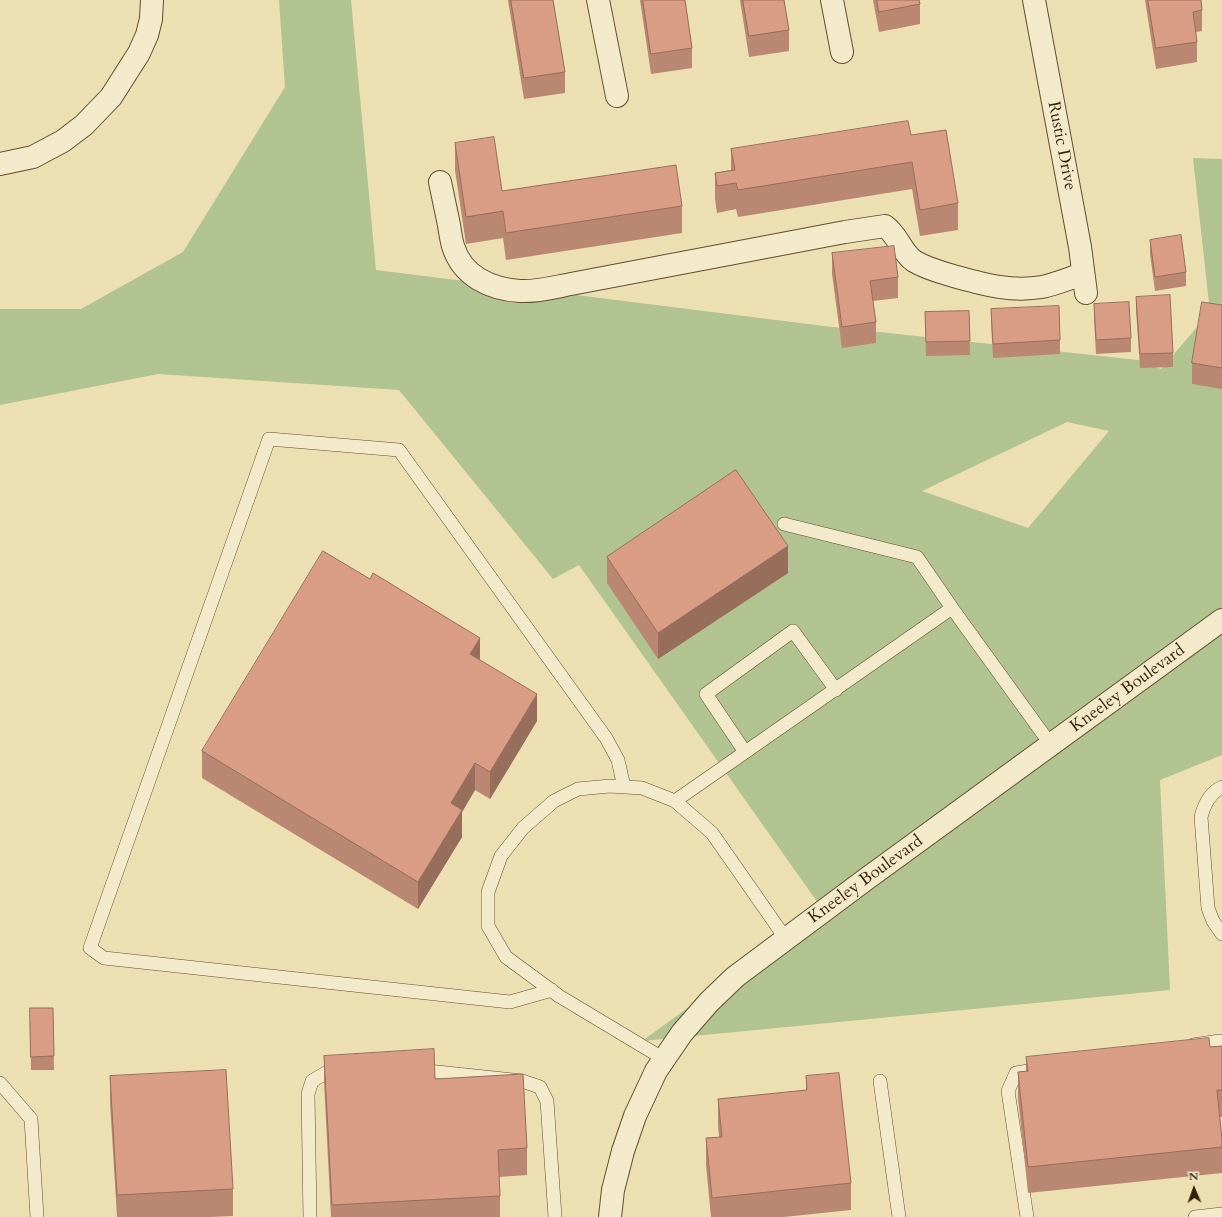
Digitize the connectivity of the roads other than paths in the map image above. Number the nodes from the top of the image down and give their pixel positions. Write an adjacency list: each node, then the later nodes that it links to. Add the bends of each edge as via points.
1 (152, 0): 7 (street, via 151,19 145,41 111,97 84,125 63,141 33,157)
2 (598, 0): 6 (street)
3 (832, 0): 5 (street)
4 (1034, 0): 8 (street, Rustic Drive, via 1085,284 1024,289 992,287 937,272 914,261 902,249 892,231 885,226 564,286 533,290 499,288 471,275 460,261 453,245)
5 (842, 52)
6 (617, 96)
7 (0, 164)
8 (440, 182)
9 (784, 524): 10 (lane, via 917,557)
10 (952, 608): 12 (lane); 13 (lane)
11 (1222, 620): 13 (street, Kneeley Boulevard)
12 (836, 690): 14 (lane); 14 (lane, via 793,631 706,694)
13 (1051, 745): 19 (street, Kneeley Boulevard)
14 (745, 752): 17 (lane)
15 (624, 787): 17 (lane, via 642,788); 20 (lane, via 578,789 554,801 523,828 501,856 488,892 488,926 506,956); 20 (lane, via 618,760 606,738 399,450 269,439 90,948 104,958 510,1002)
16 (1222, 787): 18 (lane, via 1215,790 1204,805 1201,817 1208,908)
17 (676, 801): 19 (lane, via 712,833)
18 (1222, 934)
19 (786, 939): 23 (street, Kneeley Boulevard, via 735,976 682,1033)
20 (552, 990): 23 (lane)
21 (1221, 1042): 22 (lane)
22 (1181, 1047)
23 (664, 1059): 33 (street, Kneeley Boulevard, via 635,1116 622,1150)
24 (351, 1068): 31 (lane, via 331,1070 312,1081 308,1094)
25 (1048, 1068): 35 (lane, via 1016,1073 1008,1092)
26 (403, 1069): 32 (lane, via 522,1081 540,1087 547,1101)
27 (880, 1081): 34 (lane)
28 (0, 1083): 30 (lane, via 31,1119)
29 (1222, 1214): 36 (lane)
30 (37, 1217)
31 (310, 1217)
32 (556, 1217)
33 (610, 1217)
34 (899, 1217)
35 (1027, 1217)
36 (1195, 1217)

